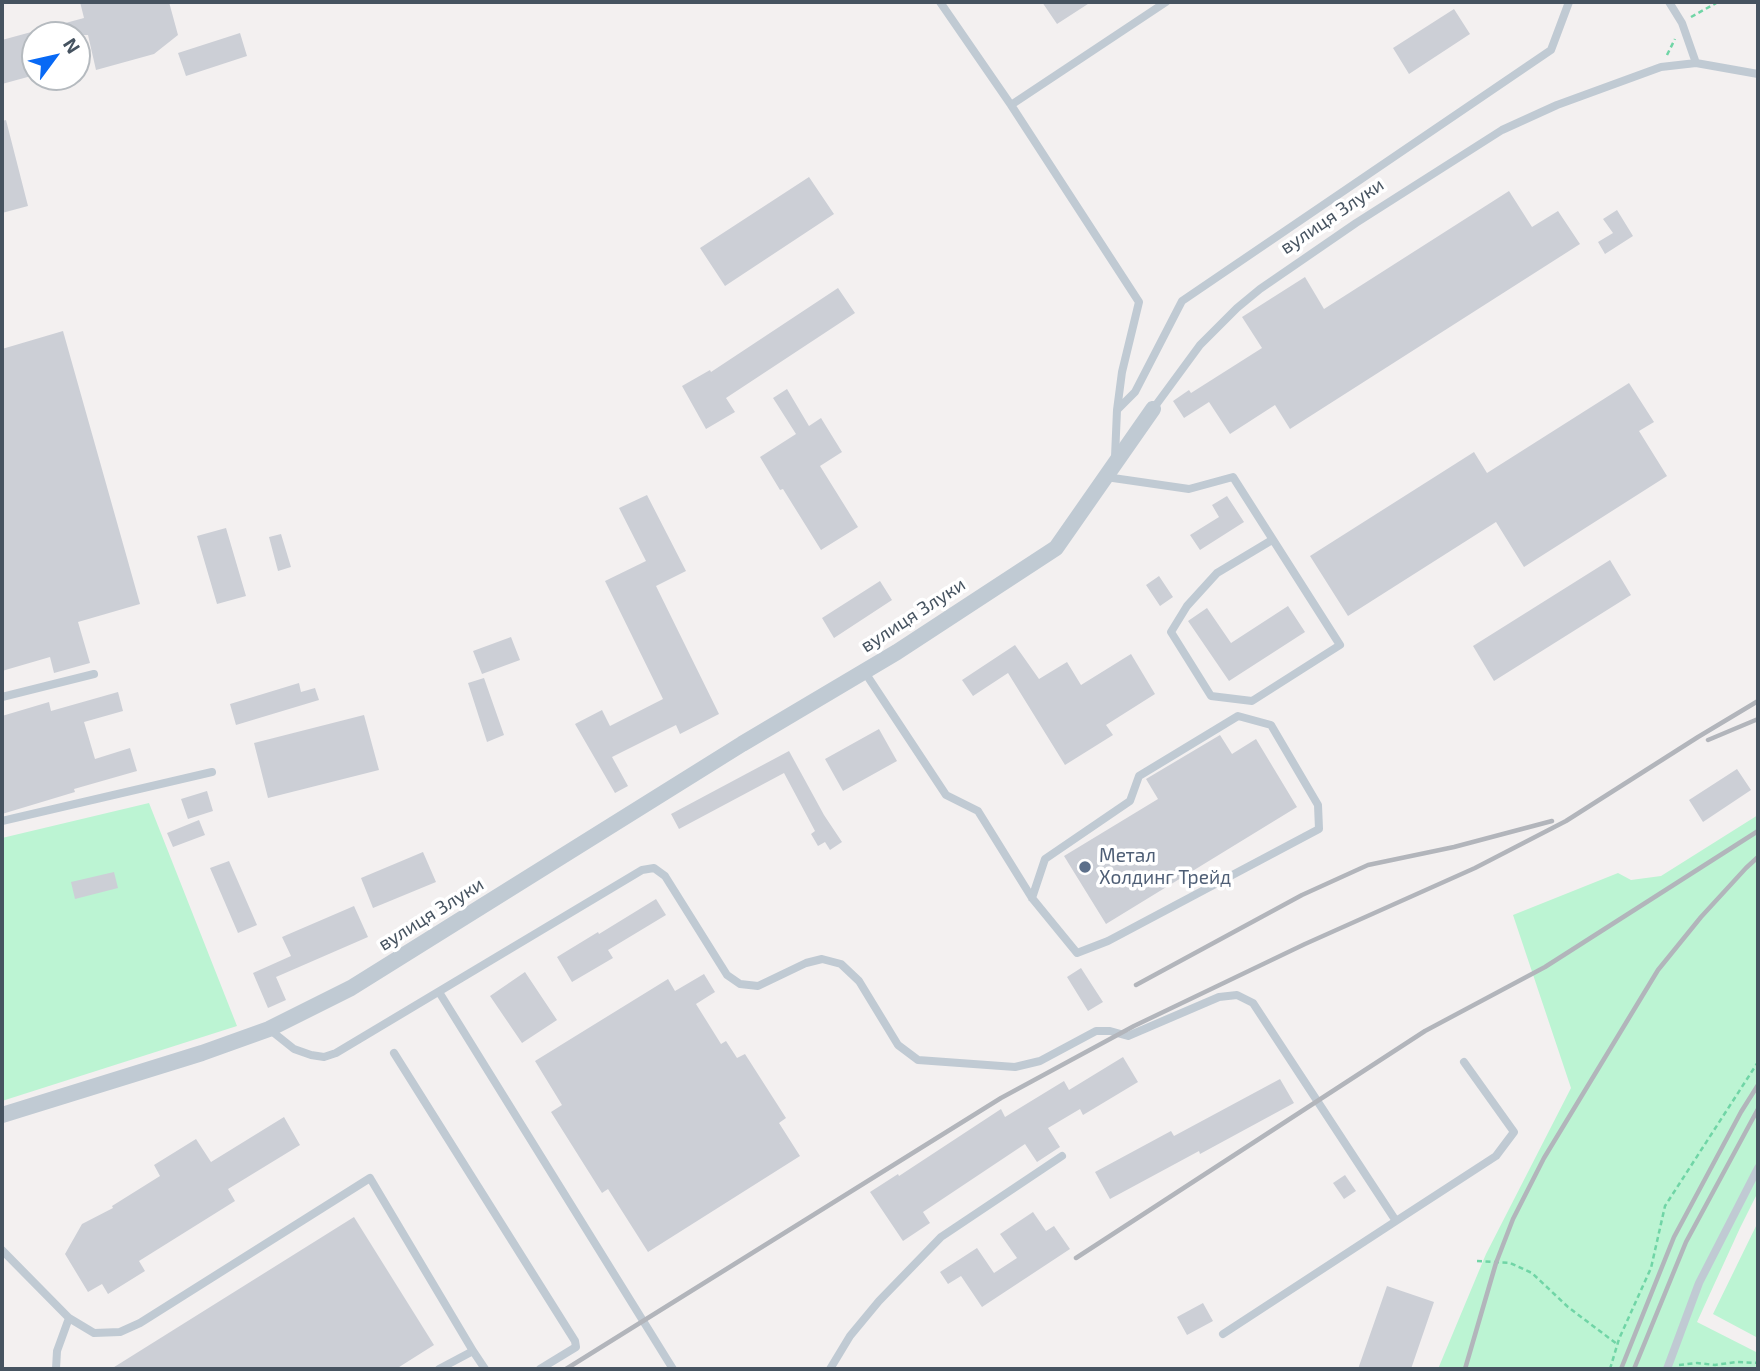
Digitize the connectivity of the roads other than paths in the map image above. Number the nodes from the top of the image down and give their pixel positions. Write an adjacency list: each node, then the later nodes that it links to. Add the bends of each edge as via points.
1 (940, 2): 7 (lane)
2 (1166, 2): 7 (lane)
3 (1569, 2): 9 (lane, via 1551,50 1182,301 1135,392)
4 (1669, 2): 5 (lane)
5 (1696, 63): 6 (lane, вулиця Злуки); 8 (lane, вулиця Злуки, via 1661,67 1546,110 1502,131 1356,223 1237,308 1200,345)
6 (1758, 74)
7 (1011, 105): 9 (lane, via 1139,302)
8 (1153, 408): 10 (street, вулиця Злуки)
9 (1117, 410): 10 (lane)
10 (1110, 470): 11 (lane, via 1189,489 1233,477); 12 (street, вулиця Злуки, via 1056,548)
11 (1272, 540): 11 (lane, via 1217,573 1171,632 1211,696 1252,701 1339,645)
12 (864, 671): 17 (lane, via 946,795 978,811); 19 (street, вулиця Злуки, via 351,988)
13 (94, 674): 14 (lane)
14 (2, 697)
15 (212, 772): 16 (lane)
16 (2, 821)
17 (1032, 898): 17 (lane, via 1045,859 1130,801 1139,776 1238,716 1271,725 1318,805 1319,829 1077,953)
18 (439, 992): 19 (lane, via 324,1057 294,1049); 25 (lane, via 642,870 654,868 665,876 727,975 740,984 758,986 806,963 822,959 841,964 859,981 898,1045 918,1059 1015,1068 1040,1061 1096,1031 1128,1036 1219,998 1237,995 1254,1003); 35 (lane)
19 (269, 1029): 22 (street, вулиця Злуки)
20 (394, 1053): 34 (lane, via 575,1341 576,1346)
21 (1464, 1062): 25 (lane, via 1514,1132 1496,1157)
22 (2, 1115)
23 (1062, 1156): 36 (lane, via 941,1237 878,1301)
24 (1758, 1168): 30 (lane, via 1699,1283)
25 (1398, 1222): 28 (lane)
26 (2, 1250): 27 (lane)
27 (69, 1318): 29 (lane, via 94,1333 120,1332 140,1323 370,1178); 31 (lane)
28 (1223, 1334)
29 (473, 1351): 32 (lane); 33 (lane)
30 (1668, 1367)
31 (56, 1369)
32 (439, 1369)
33 (485, 1369)
34 (540, 1369)
35 (673, 1369)
36 (830, 1369)

